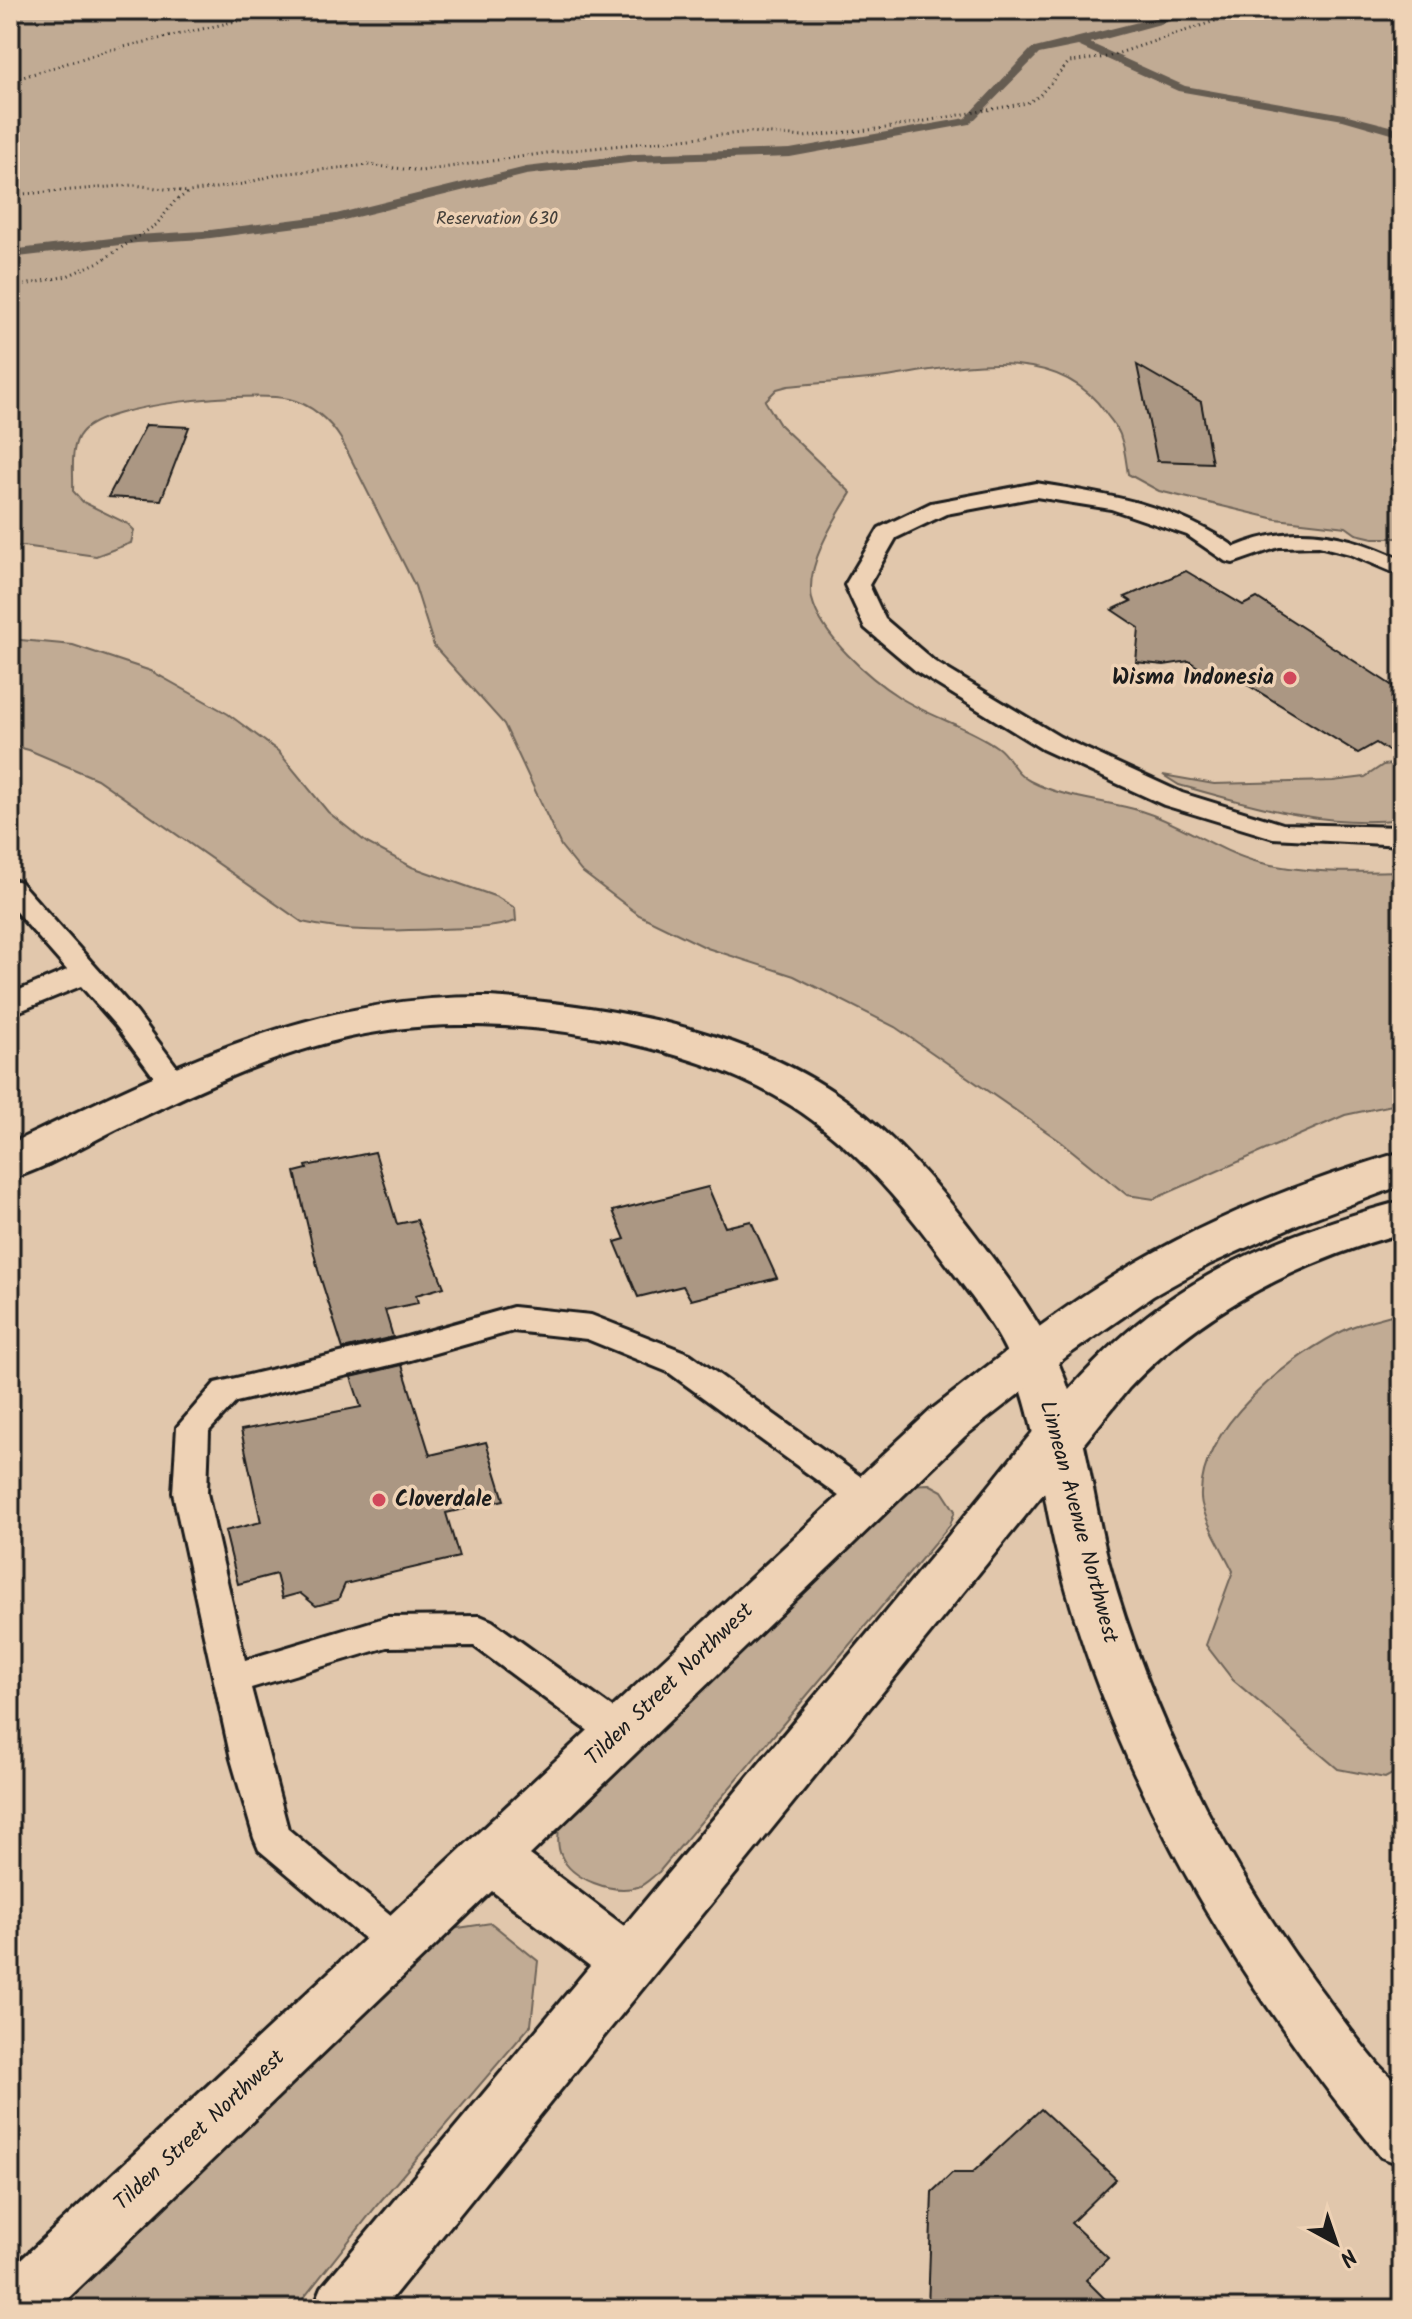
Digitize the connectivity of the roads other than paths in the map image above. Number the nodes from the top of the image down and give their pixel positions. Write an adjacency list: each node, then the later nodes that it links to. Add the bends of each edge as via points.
1 (1402, 569): 2 (lane, via 1364,550 1300,536 1264,541 1233,556 1195,530 1115,503 1036,490 939,508 887,533 857,585 874,623 926,667 1051,743 1173,799 1282,832)
2 (1402, 836)
3 (10, 888): 4 (lane)
4 (86, 973): 5 (lane); 6 (lane)
5 (10, 1005)
6 (175, 1085): 7 (street, Linnean Avenue Northwest); 10 (street, Linnean Avenue Northwest, via 258,1049 349,1023 419,1011 557,1015 720,1055 780,1079 868,1142 908,1181 988,1286)
7 (10, 1163)
8 (1402, 1168): 10 (street, Tilden Street Northwest, via 1262,1222 1164,1268)
9 (1402, 1217): 11 (street, via 1290,1253 1202,1300 1144,1344)
10 (1033, 1358): 11 (street, Linnean Avenue Northwest); 12 (street, Tilden Street Northwest, via 948,1423)
11 (1059, 1438): 17 (street); 18 (street, Linnean Avenue Northwest, via 1079,1544 1142,1733 1220,1884 1273,1969)
12 (866, 1498): 13 (lane, via 679,1363 591,1327 513,1319 226,1392 193,1427 190,1493); 14 (street, Tilden Street Northwest)
13 (232, 1679): 14 (lane, via 387,1632 480,1631); 16 (lane, via 272,1838)
14 (619, 1733): 15 (street, Tilden Street Northwest)
15 (489, 1856): 16 (street, Tilden Street Northwest); 17 (street)
16 (398, 1944): 19 (street, Tilden Street Northwest)
17 (627, 1961): 20 (street)
18 (1402, 2137)
19 (13, 2309)
20 (344, 2309)

